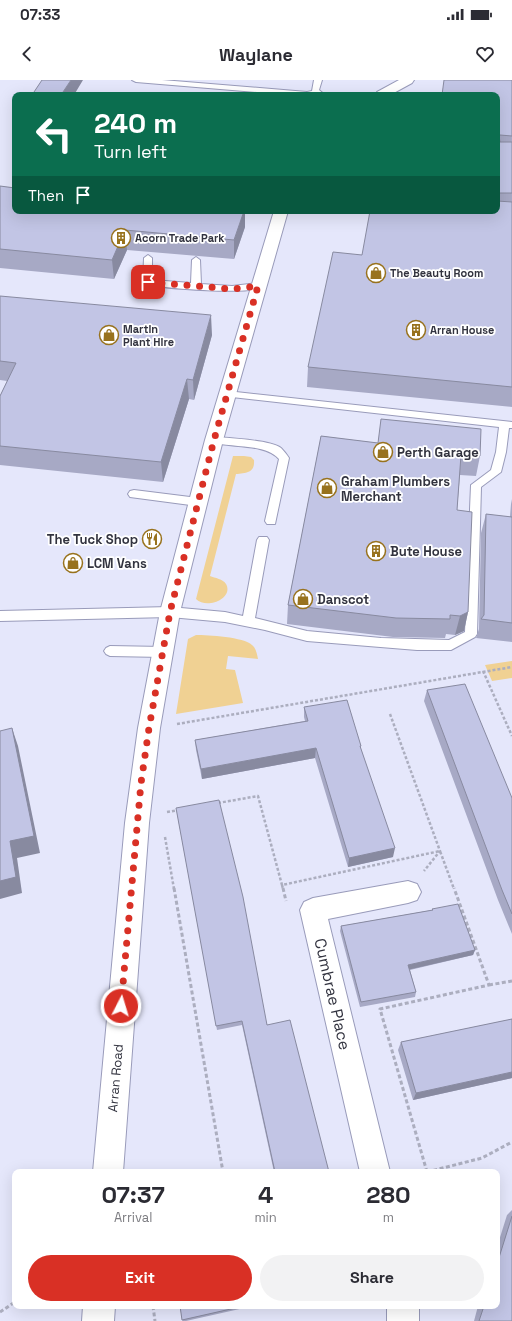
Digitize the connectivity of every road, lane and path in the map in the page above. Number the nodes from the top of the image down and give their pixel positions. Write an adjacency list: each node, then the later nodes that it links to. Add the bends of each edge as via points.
1 (136, 80): 4 (lane)
2 (318, 80): 5 (lane)
3 (408, 80): 6 (street)
4 (283, 92)
5 (316, 92)
6 (386, 92)
7 (280, 214): 11 (street, Arran Road)
8 (148, 258): 10 (lane, via 148,282)
9 (196, 260): 10 (lane)
10 (196, 285): 11 (lane, via 232,289)
11 (258, 286): 12 (street, Arran Road)
12 (227, 394): 13 (lane); 14 (street, Arran Road)
13 (508, 425): 21 (lane, via 496,472 476,485 471,634 451,645 381,643 307,636)
14 (214, 440): 16 (street, Arran Road); 17 (lane, via 264,446 277,450 284,458)
15 (134, 494): 16 (lane)
16 (198, 502): 19 (street, Arran Road)
17 (271, 521)
18 (263, 540): 21 (lane)
19 (170, 612): 20 (lane); 21 (lane, via 225,617); 23 (street, Arran Road)
20 (0, 616)
21 (248, 622)
22 (110, 651): 23 (lane)
23 (163, 652): 27 (street, Arran Road)
24 (512, 667): 25 (path)
25 (483, 671): 27 (path); 28 (path)
26 (390, 714): 30 (path, via 440,851)
27 (149, 728): 34 (street, Arran Road, via 137,823)
28 (512, 736)
29 (164, 829): 35 (path)
30 (408, 892): 36 (street, Cumbrae Place, via 313,910)
31 (512, 981): 32 (path)
32 (489, 985)
33 (512, 1142): 37 (path, via 492,1155)
34 (108, 1169)
35 (222, 1169)
36 (374, 1169)
37 (441, 1169)
38 (12, 1304): 42 (path)
39 (99, 1309): 43 (street)
40 (153, 1309): 44 (path)
41 (403, 1309): 45 (street)
42 (0, 1312)
43 (98, 1321)
44 (155, 1321)
45 (404, 1321)

